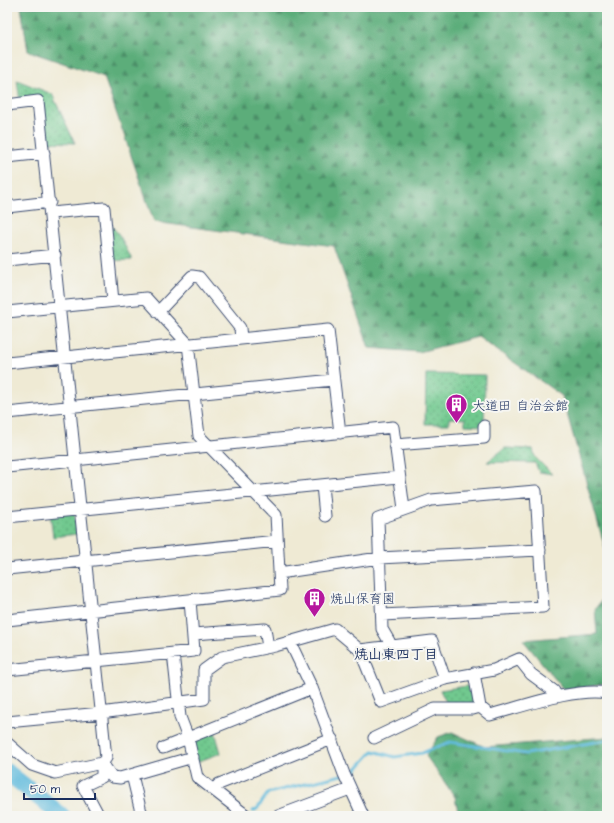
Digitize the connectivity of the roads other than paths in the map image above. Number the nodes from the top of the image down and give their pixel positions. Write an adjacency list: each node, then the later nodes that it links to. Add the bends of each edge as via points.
1 (7, 105): 2 (street, via 38,101)
2 (44, 153): 3 (street); 5 (street)
3 (7, 157)
4 (7, 207): 5 (street)
5 (50, 207): 6 (street); 8 (street, via 104,208)
6 (55, 255): 7 (street); 9 (street)
7 (7, 260)
8 (113, 301): 9 (street); 11 (street, via 146,298)
9 (60, 307): 10 (street); 14 (street)
10 (7, 312)
11 (158, 312): 12 (street, via 192,276 199,278 240,328); 13 (street)
12 (241, 339): 13 (street); 16 (street, via 328,330)
13 (188, 344): 14 (street); 17 (street)
14 (65, 357): 15 (street); 18 (street)
15 (7, 363)
16 (333, 380): 17 (street); 21 (street)
17 (194, 394): 18 (street); 22 (street, via 199,436)
18 (70, 407): 19 (street); 24 (street)
19 (7, 414)
20 (484, 426): 23 (street, via 484,438)
21 (340, 432): 22 (street); 23 (street, via 393,427)
22 (209, 446): 24 (street); 28 (street)
23 (395, 446): 26 (street)
24 (76, 460): 25 (street); 29 (street)
25 (7, 467)
26 (399, 476): 27 (street); 30 (street)
27 (322, 484): 28 (street); 31 (street)
28 (253, 492): 29 (street); 33 (street, via 276,515)
29 (81, 509): 32 (street); 36 (street)
30 (404, 509): 34 (street, via 432,500 536,491); 35 (street, via 378,519)
31 (325, 516)
32 (7, 517)
33 (277, 541): 36 (street); 38 (street)
34 (540, 550): 35 (street); 41 (street, via 543,607)
35 (379, 558): 38 (street); 41 (street)
36 (86, 561): 37 (street); 40 (street)
37 (7, 569)
38 (279, 573): 39 (street, via 280,590)
39 (190, 600): 40 (street); 43 (street)
40 (91, 611): 42 (street); 49 (street)
41 (382, 616): 45 (street, via 382,629)
42 (7, 620)
43 (193, 634): 46 (street, via 265,629); 48 (street, via 194,651)
44 (290, 642): 46 (street); 47 (street, via 335,629); 53 (street)
45 (389, 645): 47 (street); 52 (street, via 432,641)
46 (268, 647): 56 (street, via 222,657 204,670 204,700)
47 (360, 650): 52 (street, via 381,702)
48 (173, 653): 49 (street); 56 (street)
49 (96, 661): 50 (street); 58 (street)
50 (7, 670)
51 (474, 673): 52 (street); 55 (street, via 494,670 519,659 531,674 554,692); 57 (street)
52 (445, 679)
53 (312, 688): 60 (street); 62 (street)
54 (607, 693): 55 (street, via 597,691)
55 (556, 697): 57 (street, via 490,715)
56 (178, 703): 58 (street); 60 (street)
57 (480, 707): 61 (street, via 435,709)
58 (101, 713): 59 (street); 66 (street, via 106,758)
59 (7, 722)
60 (188, 738): 64 (street); 65 (street)
61 (374, 738)
62 (332, 739): 68 (street); 69 (street, via 219,784)
63 (7, 743): 66 (street, via 32,765 55,773)
64 (163, 748)
65 (193, 757): 67 (street); 69 (street, via 197,777)
66 (102, 763): 67 (street, via 112,777); 71 (street, via 102,777 83,786)
67 (132, 775): 72 (street)
68 (347, 781): 70 (street); 74 (street)
69 (214, 790): 73 (street)
70 (283, 815)
71 (99, 816)
72 (144, 816)
73 (247, 816)
74 (363, 816)

